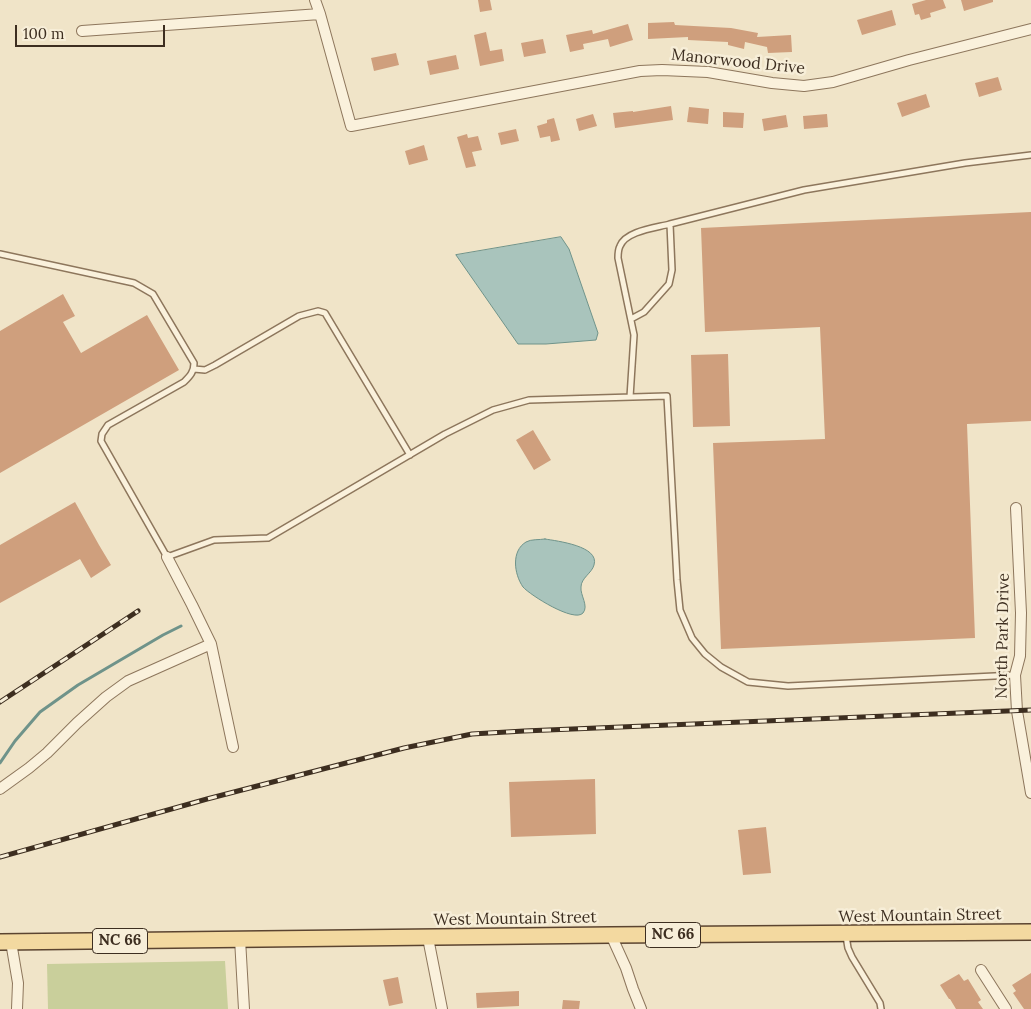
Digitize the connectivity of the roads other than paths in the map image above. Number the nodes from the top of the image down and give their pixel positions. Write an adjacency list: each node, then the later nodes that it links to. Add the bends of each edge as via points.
1 (315, 0): 2 (street)
2 (320, 14): 3 (street, Manorwood Drive, via 351,126 640,71 708,72 772,84 804,86 833,82); 4 (street)
3 (1031, 30)
4 (82, 31)
5 (1031, 155): 6 (lane, via 804,190)
6 (670, 224): 8 (lane, via 672,270 669,284 644,312); 8 (lane, via 629,236 619,247 618,258)
7 (0, 254): 9 (lane, via 134,283 144,288 153,294 194,362)
8 (631, 319): 10 (lane, via 634,335)
9 (194, 369): 11 (lane, via 205,370 299,316 318,311 325,314); 13 (lane, via 184,382 108,425 102,434 101,441)
10 (630, 397): 11 (lane, via 529,400 493,410); 15 (lane, via 666,396 680,610 692,638 721,667 748,682 788,686)
11 (410, 455): 13 (lane, via 268,538 214,540)
12 (1016, 508): 15 (street, North Park Drive, via 1021,613 1020,656)
13 (167, 557): 14 (street)
14 (211, 644): 16 (street); 17 (street, via 128,681 30,768)
15 (1015, 675): 18 (street, North Park Drive, via 1017,711)
16 (233, 747)
17 (0, 789)
18 (1031, 793)
19 (1031, 932): 20 (main road, West Mountain Street / NC 66)
20 (846, 934): 21 (main road, West Mountain Street / NC 66); 30 (lane, via 848,948)
21 (611, 935): 22 (main road, West Mountain Street / NC 66); 29 (street)
22 (428, 938): 23 (main road, West Mountain Street / NC 66); 28 (street)
23 (240, 939): 24 (main road, West Mountain Street / NC 66); 27 (street)
24 (5, 942): 26 (street, via 18,983)
25 (981, 970): 31 (street)
26 (18, 1009)
27 (244, 1009)
28 (442, 1009)
29 (641, 1009)
30 (881, 1009)
31 (1006, 1009)

